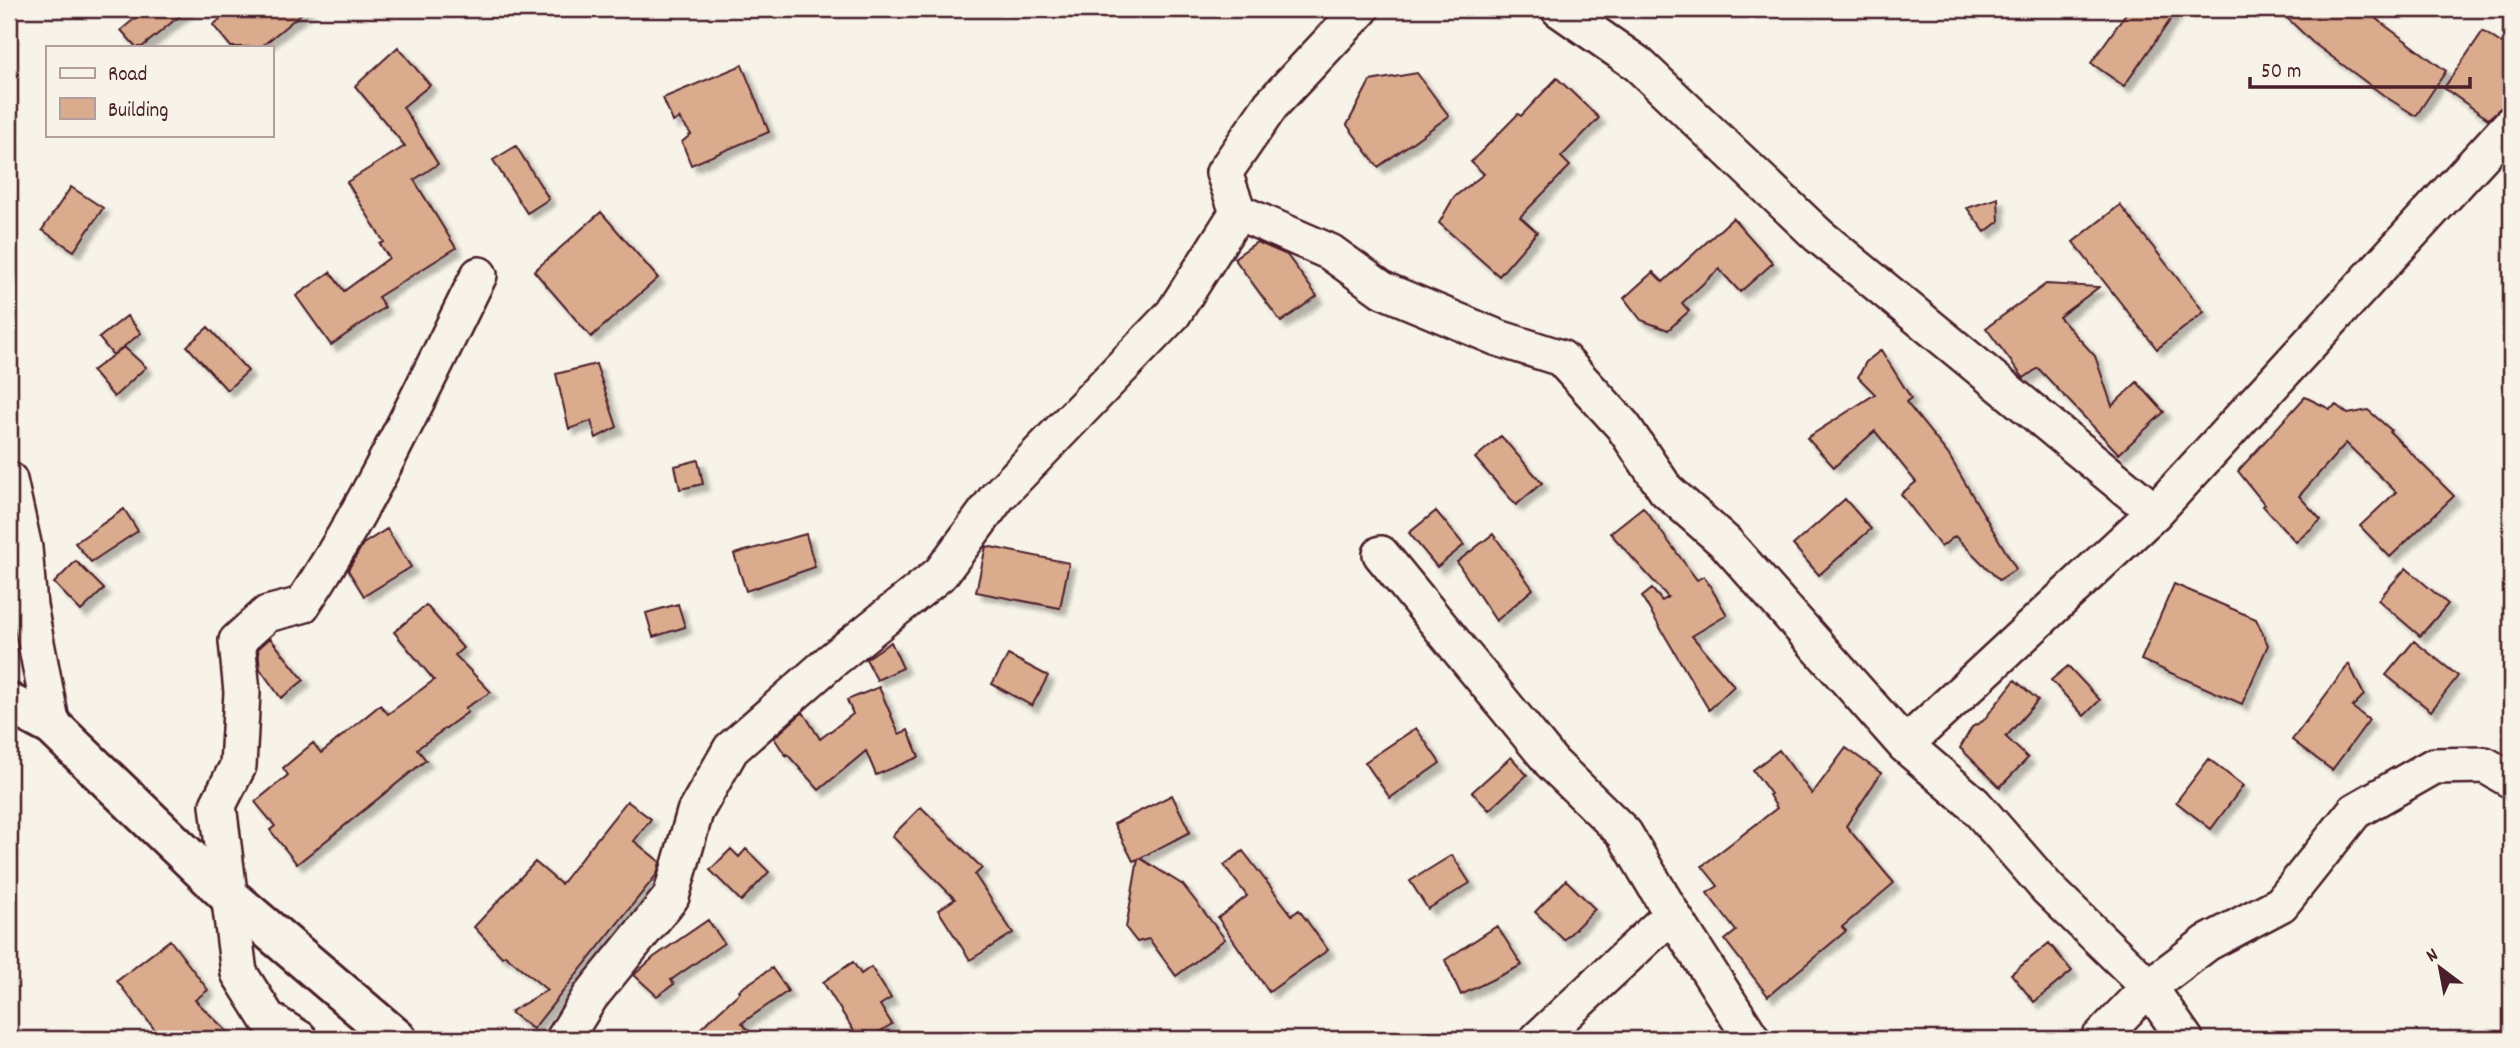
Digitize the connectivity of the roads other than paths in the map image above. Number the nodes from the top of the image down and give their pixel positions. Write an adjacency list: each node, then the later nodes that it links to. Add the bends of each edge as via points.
1 (1361, 9): 4 (street, via 1271,105 1224,173)
2 (1559, 9): 7 (street, via 1638,64 1818,235)
3 (2511, 124): 7 (street)
4 (1238, 212): 11 (street, via 1330,252 1383,290 1498,338 1561,358 1623,426 1666,490 1726,543); 18 (street, via 1173,314 998,496 941,573 731,749 695,812 671,897 590,997)
5 (479, 275): 13 (street, via 368,498 302,605 267,614 237,641 242,692 238,766 218,805)
6 (9, 480): 10 (street)
7 (2155, 512): 11 (street)
8 (1381, 554): 14 (street, via 1552,763 1624,833)
9 (9, 703): 10 (main road)
10 (52, 726): 13 (main road)
11 (1905, 745): 15 (street, via 1974,804 2047,888)
12 (2511, 780): 15 (street, via 2485,765 2434,766 2355,811 2281,904 2207,943)
13 (230, 897): 16 (street, via 239,973 268,1019); 17 (main road)
14 (1672, 914): 19 (street); 20 (street)
15 (2149, 987): 21 (street); 22 (street)
16 (300, 1039)
17 (397, 1039)
18 (564, 1039)
19 (1538, 1039)
20 (1752, 1039)
21 (2099, 1039)
22 (2185, 1039)

